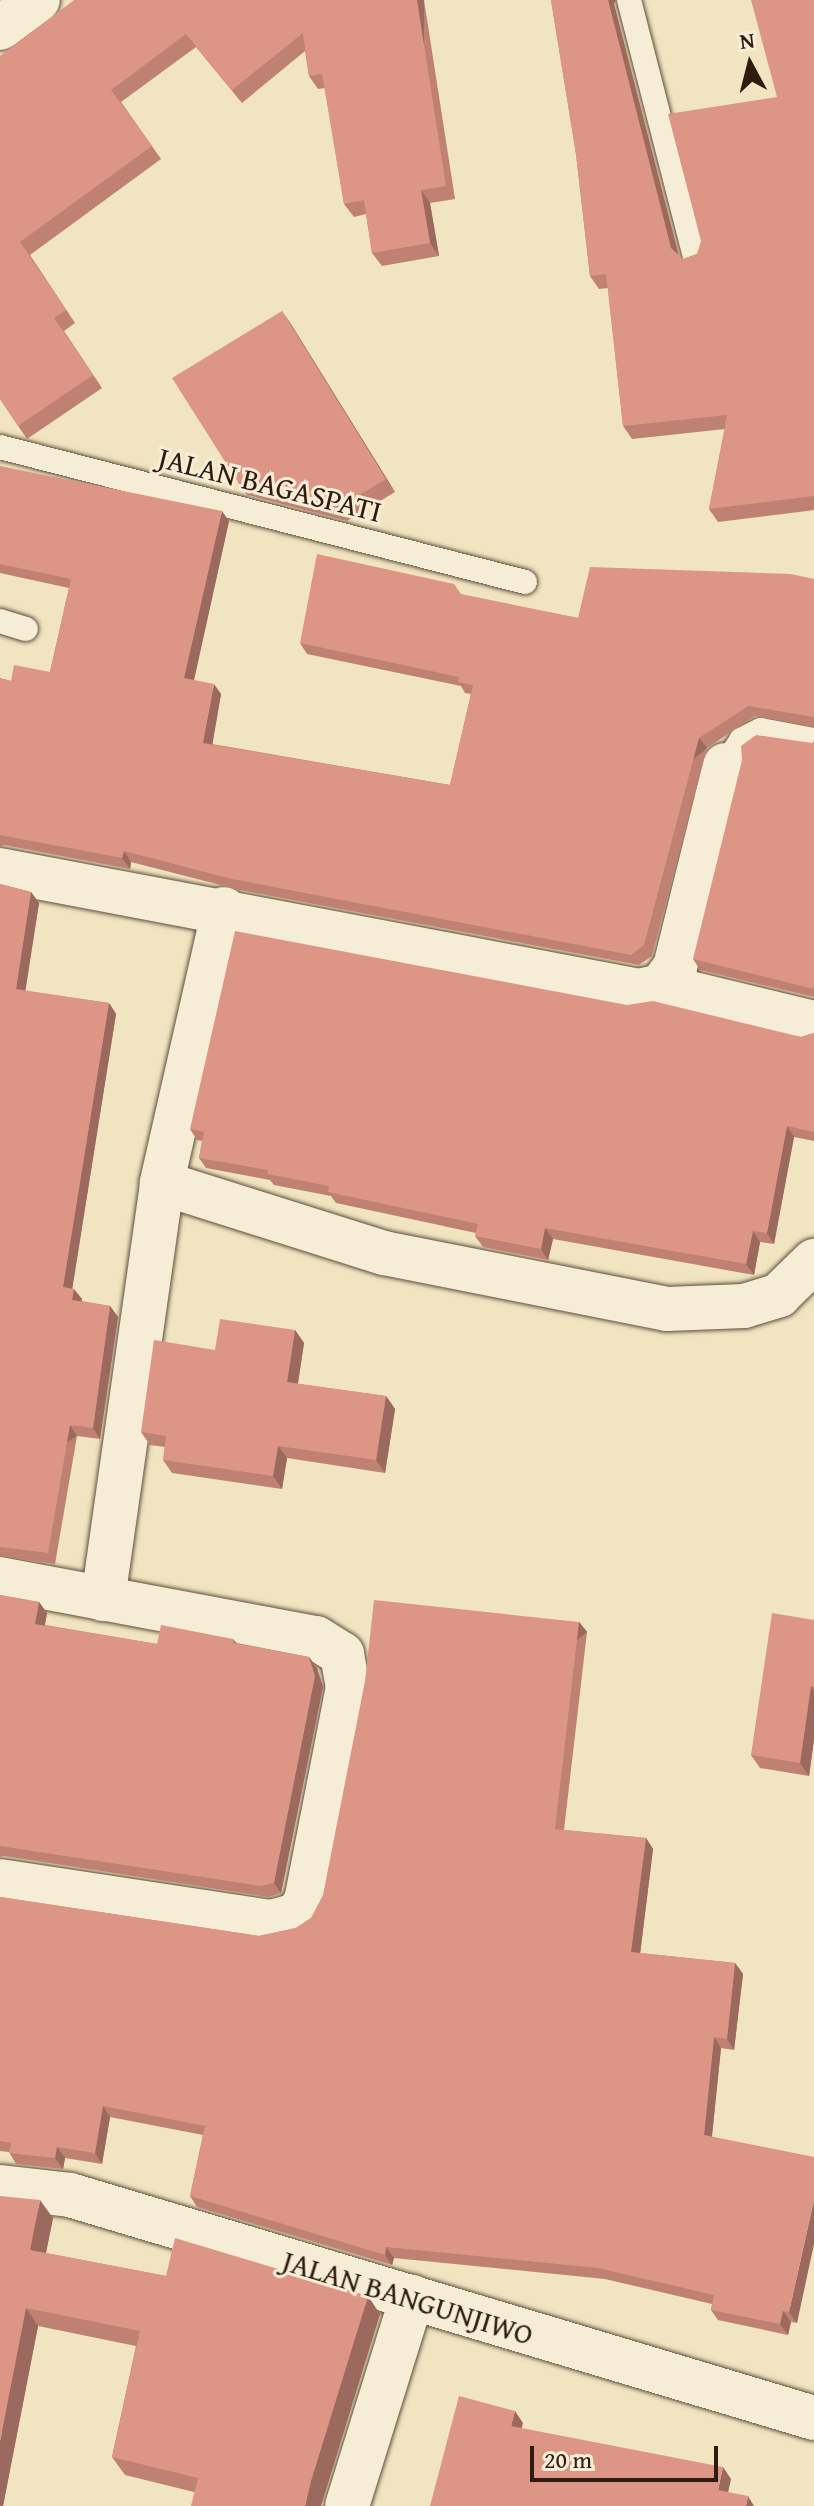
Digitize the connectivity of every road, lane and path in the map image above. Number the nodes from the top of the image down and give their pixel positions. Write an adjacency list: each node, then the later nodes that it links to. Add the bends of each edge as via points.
1 (38, 0): 3 (street)
2 (629, 0): 4 (lane)
3 (0, 28)
4 (695, 257)
5 (0, 447): 6 (lane, JALAN BAGASPATI)
6 (525, 582)
7 (0, 621): 8 (lane)
8 (26, 629)
9 (814, 740): 10 (lane, via 761,730 741,740)
10 (725, 765): 13 (street, via 675,967)
11 (0, 870): 12 (street)
12 (224, 909): 13 (street, via 639,991); 15 (street)
13 (661, 986): 14 (street)
14 (814, 1023)
15 (162, 1183): 16 (street, via 384,1253 667,1309 744,1306 779,1295); 18 (street)
16 (814, 1261)
17 (0, 1579): 18 (street)
18 (103, 1599): 19 (street, via 316,1638 342,1654 348,1687 306,1901 297,1915 270,1922)
19 (0, 1881)
20 (0, 2187): 21 (street, JALAN BANGUNJIWO, via 70,2195)
21 (412, 2297): 22 (street, JALAN BANGUNJIWO); 23 (street)
22 (814, 2418)
23 (347, 2506)

